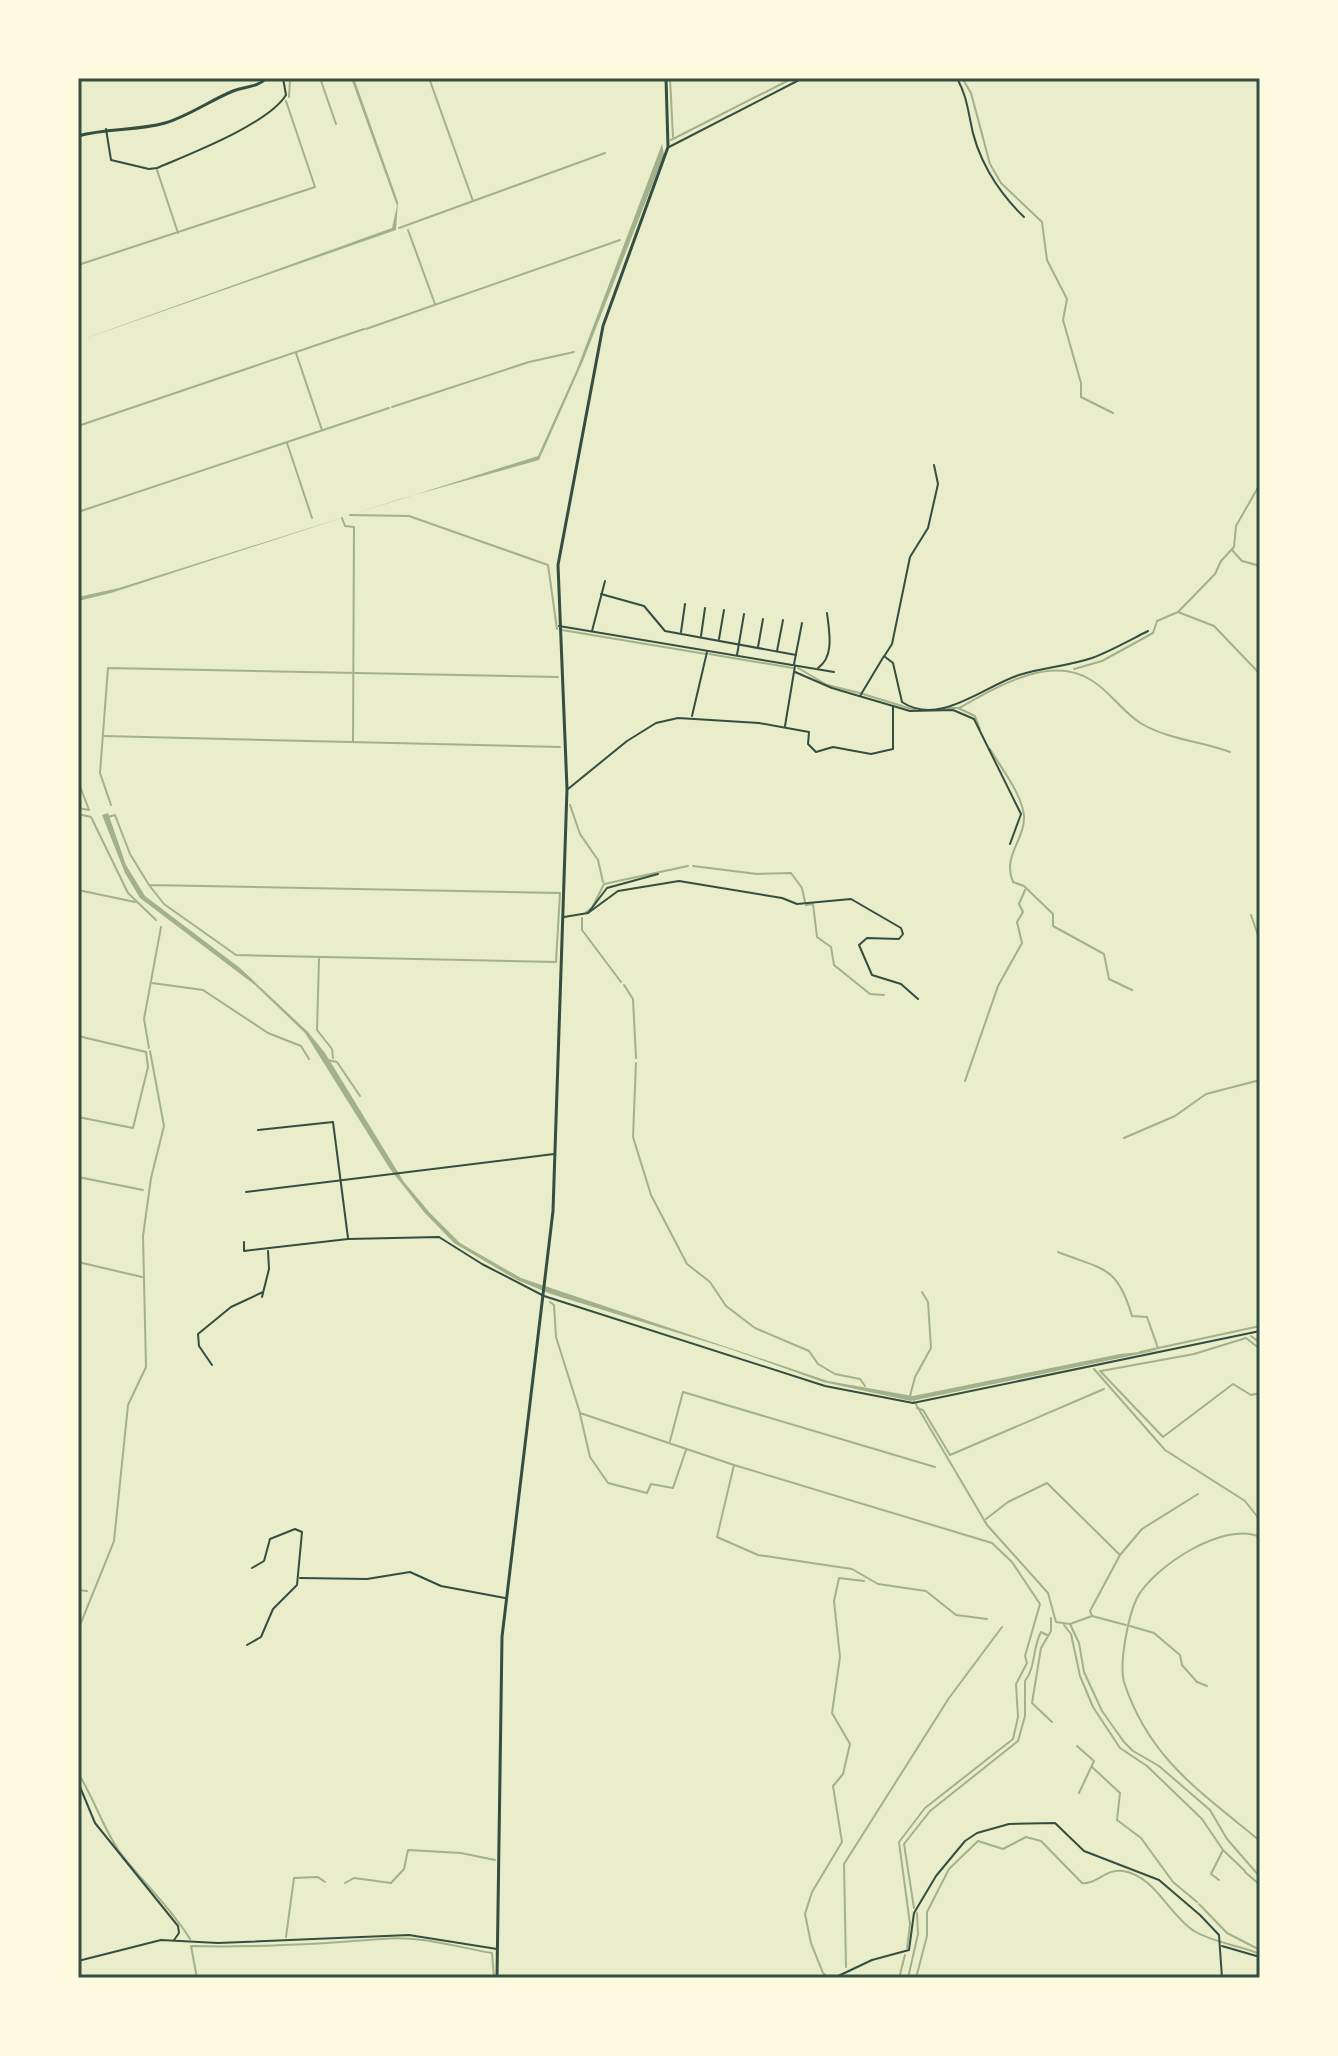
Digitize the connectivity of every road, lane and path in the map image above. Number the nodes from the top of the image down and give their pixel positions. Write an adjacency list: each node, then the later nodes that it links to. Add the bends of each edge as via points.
1 (267, 78): 6 (street, via 184,118)
2 (283, 78): 6 (street, via 286,95 280,103 243,128 157,168 111,160)
3 (666, 78): 8 (street)
4 (803, 78): 8 (street)
5 (957, 78): 9 (street, via 990,175)
6 (106, 129): 7 (street)
7 (78, 136)
8 (668, 147): 21 (street, via 601,336 558,565)
9 (1024, 217)
10 (934, 465): 33 (street, via 938,484 928,528 910,557 892,644)
11 (605, 581): 12 (street)
12 (601, 594): 23 (street); 24 (street, via 644,606 661,629)
13 (685, 604): 24 (street)
14 (705, 608): 25 (street)
15 (724, 610): 26 (street)
16 (827, 613): 35 (street, via 831,643 827,659)
17 (744, 614): 27 (street)
18 (763, 619): 28 (street)
19 (783, 620): 30 (street)
20 (802, 623): 31 (street)
21 (559, 626): 23 (street); 42 (street)
22 (1148, 631): 33 (street, via 1092,658 1016,676 954,705 935,708 902,702 893,663)
23 (591, 632): 29 (street)
24 (680, 633): 25 (street)
25 (701, 637): 26 (street)
26 (719, 641): 27 (street)
27 (739, 644): 28 (street); 32 (street)
28 (758, 648): 30 (street)
29 (707, 651): 32 (street); 40 (street)
30 (777, 652): 31 (street)
31 (796, 655): 34 (street)
32 (737, 656): 34 (street)
33 (884, 656): 38 (street)
34 (794, 666): 35 (street); 36 (street)
35 (817, 669): 37 (street)
36 (795, 672): 38 (street); 41 (street)
37 (834, 672)
38 (860, 696): 39 (street)
39 (893, 706): 41 (street, via 893,749 871,754 833,747 816,752 808,744 809,732); 43 (street, via 916,712 953,710 974,719 1021,814)
40 (692, 717): 41 (street); 42 (street, via 656,723)
41 (785, 727)
42 (567, 789): 46 (street)
43 (1010, 844)
44 (658, 874): 45 (street, via 607,888)
45 (588, 913): 46 (street); 47 (street, via 618,891 679,881 797,904 851,899 901,928 899,939 867,938 859,945 872,975 901,984)
46 (563, 917): 49 (street)
47 (918, 999)
48 (258, 1130): 50 (street, via 333,1122)
49 (555, 1154): 50 (street); 56 (street)
50 (341, 1179): 51 (street); 52 (street)
51 (246, 1192)
52 (348, 1239): 54 (street); 56 (street, via 439,1237)
53 (244, 1242): 54 (street, via 244,1251)
54 (268, 1250): 55 (street)
55 (263, 1292): 57 (street); 59 (street, via 224,1311 198,1334 199,1346)
56 (545, 1294): 58 (street, via 825,1386 914,1403); 62 (street)
57 (262, 1297)
58 (1260, 1331)
59 (212, 1365)
60 (252, 1568): 61 (street, via 264,1561 270,1539 299,1530)
61 (300, 1578): 62 (street, via 367,1579 410,1572 441,1586); 63 (street, via 273,1609 261,1637)
62 (506, 1599): 67 (street)
63 (247, 1645)
64 (78, 1782): 65 (street, via 100,1830 178,1926)
65 (173, 1941): 67 (street, via 409,1935); 69 (street)
66 (1221, 1946): 68 (street); 71 (street, via 1209,1924 1159,1880 1084,1851 1055,1823 1009,1824 971,1836 936,1876 914,1913 909,1950); 72 (street)
67 (497, 1949): 70 (street)
68 (1260, 1957)
69 (78, 1961)
70 (497, 1978)
71 (834, 1978)
72 (1222, 1978)

